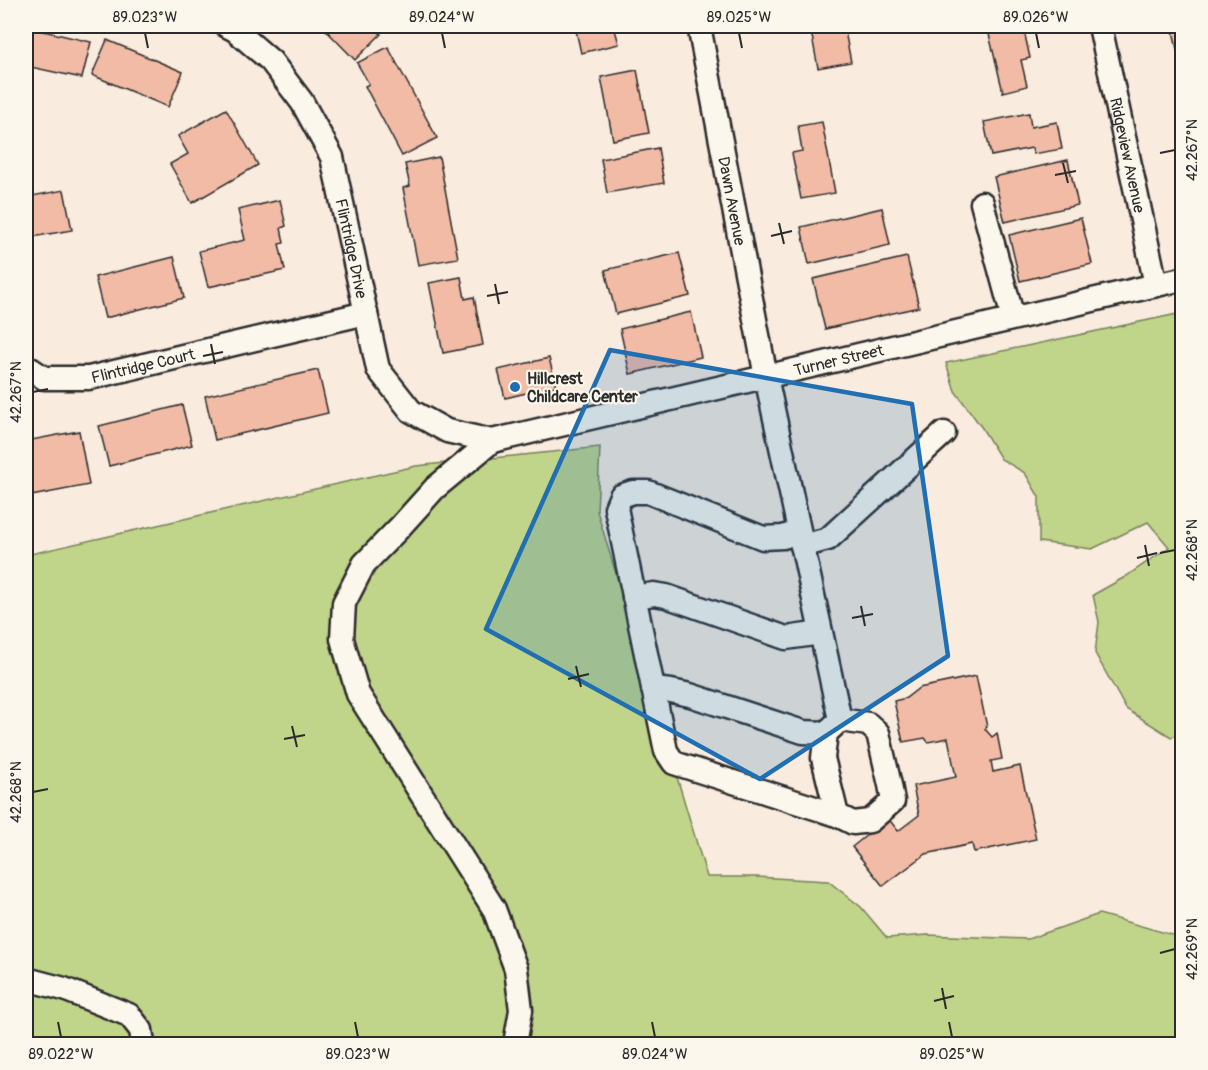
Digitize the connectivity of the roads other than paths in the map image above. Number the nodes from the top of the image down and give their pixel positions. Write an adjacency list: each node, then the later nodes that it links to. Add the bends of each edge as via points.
1 (226, 26): 7 (street, Flintridge Drive, via 271,61 302,102 332,157)
2 (699, 26): 10 (street, Dawn Avenue)
3 (1100, 26): 6 (street, Ridgeview Avenue)
4 (982, 203): 8 (street)
5 (1182, 279): 6 (street, Turner Street)
6 (1156, 285): 8 (street, Turner Street)
7 (366, 313): 9 (street, Flintridge Court, via 89,378 44,378); 12 (street, Flintridge Drive, via 378,369 411,411 447,431)
8 (1013, 318): 10 (street, Turner Street)
9 (26, 366)
10 (766, 377): 12 (street, Turner Street); 13 (street, Dawn Avenue)
11 (944, 433): 13 (street, via 828,539)
12 (492, 441): 21 (street, via 435,488 364,564 344,603 342,639 358,694 495,909 516,969 521,1010)
13 (801, 539): 14 (street, via 763,538 648,492 621,496 616,508); 15 (street, Dawn Avenue)
14 (634, 597): 15 (street, via 666,596 786,638); 16 (street)
15 (821, 633): 17 (street, Dawn Avenue)
16 (653, 689): 17 (street, via 690,695 802,732); 18 (street, via 666,751 674,762)
17 (833, 727): 18 (street, Dawn Avenue, via 824,758); 18 (street, via 868,724 878,733 892,801 870,821 853,824)
18 (837, 815)
19 (26, 979): 20 (street, via 64,989 129,1016 141,1030)
20 (143, 1044)
21 (515, 1044)

